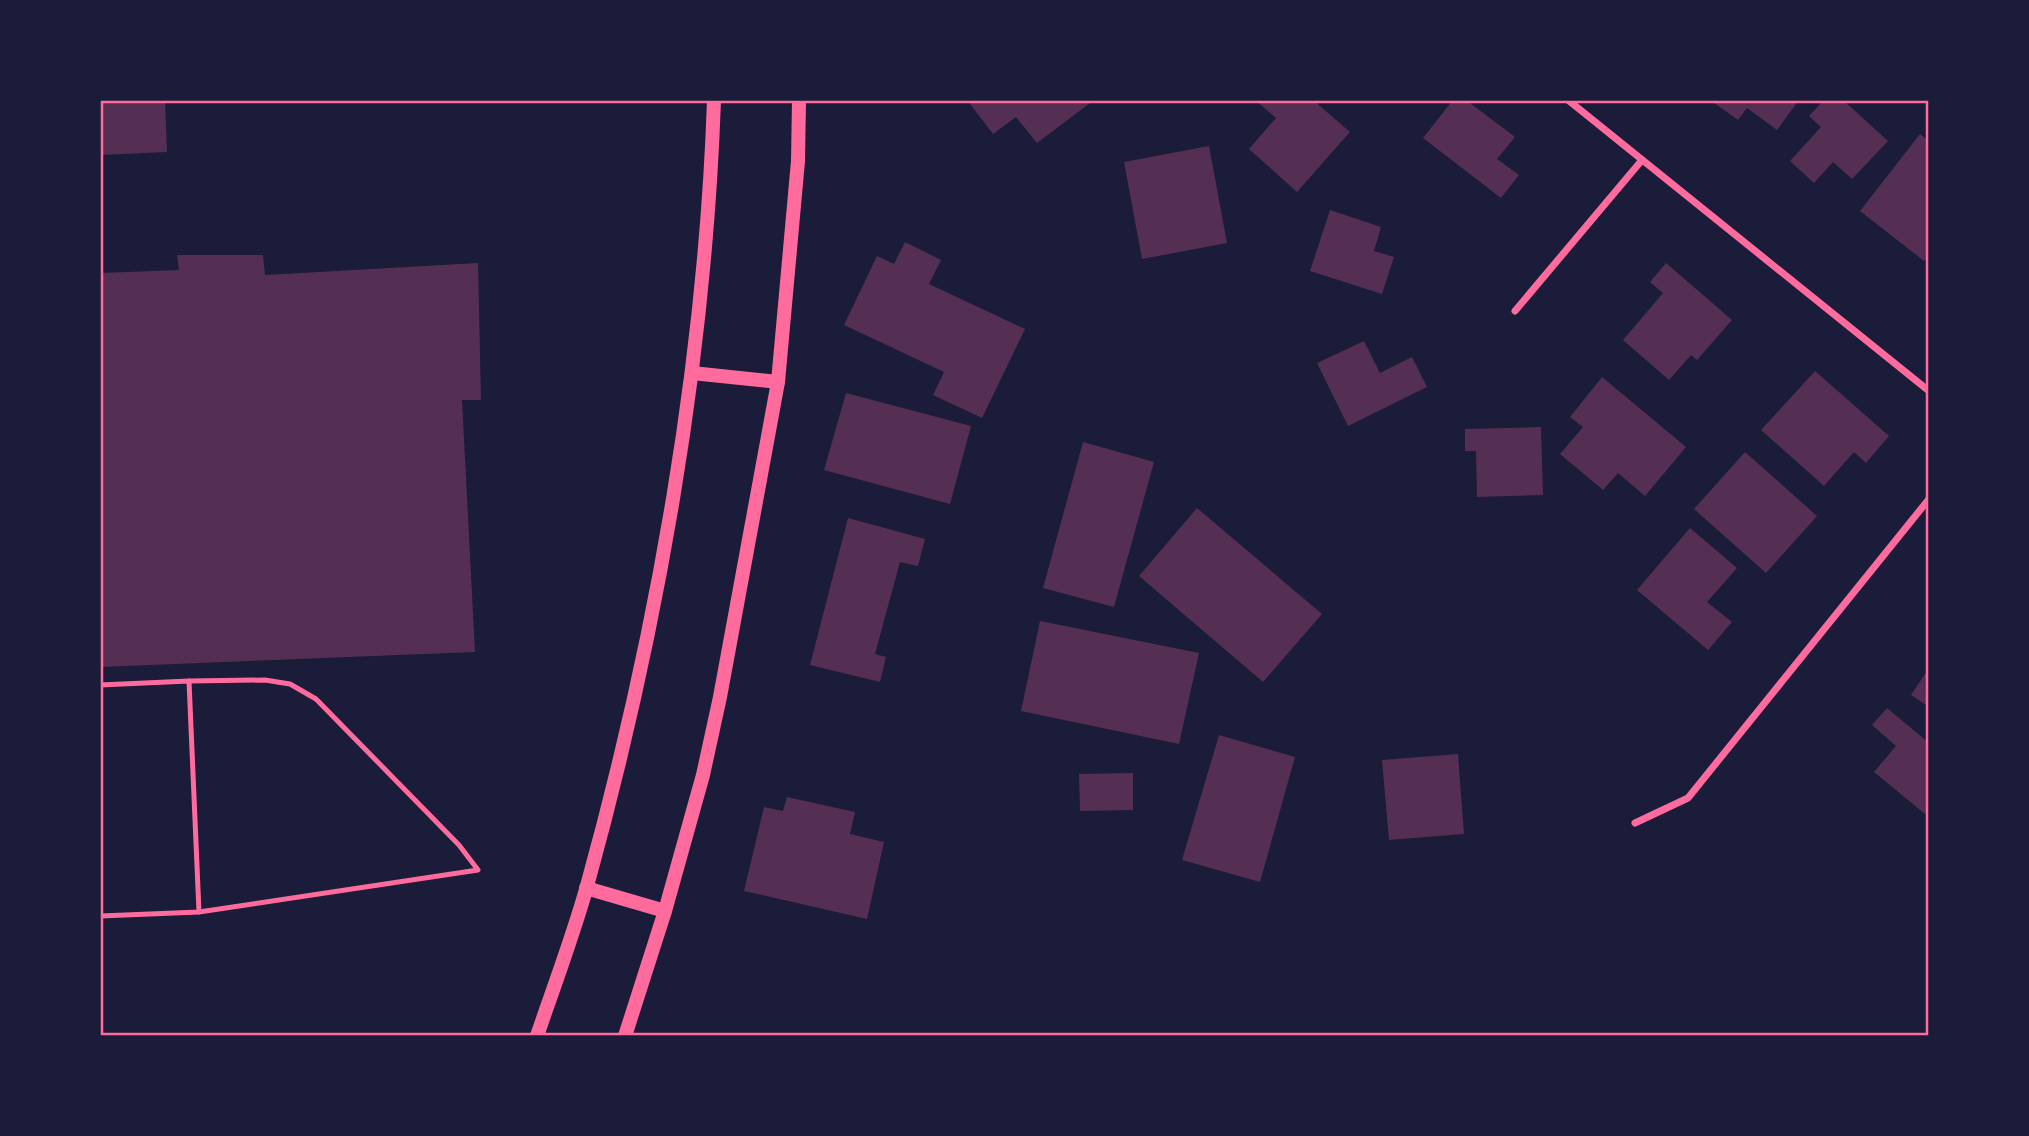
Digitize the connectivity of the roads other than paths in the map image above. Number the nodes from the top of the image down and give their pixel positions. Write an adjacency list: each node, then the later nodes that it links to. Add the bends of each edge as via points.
1 (713, 100): 6 (main road, via 711,175)
2 (799, 100): 7 (main road, via 798,161)
3 (1568, 100): 4 (street)
4 (1642, 160): 5 (street); 8 (street)
5 (1515, 311)
6 (692, 373): 7 (main road); 13 (main road, via 643,651)
7 (778, 382): 14 (main road, via 720,697)
8 (1929, 391)
9 (1929, 499): 12 (street, via 1688,798)
10 (189, 681): 11 (lane); 15 (lane); 15 (lane, via 265,680 290,684 316,699 478,870)
11 (100, 685)
12 (1635, 823)
13 (586, 888): 14 (main road); 17 (main road)
14 (665, 911): 18 (main road)
15 (199, 912): 16 (lane)
16 (100, 916)
17 (537, 1036)
18 (625, 1036)

